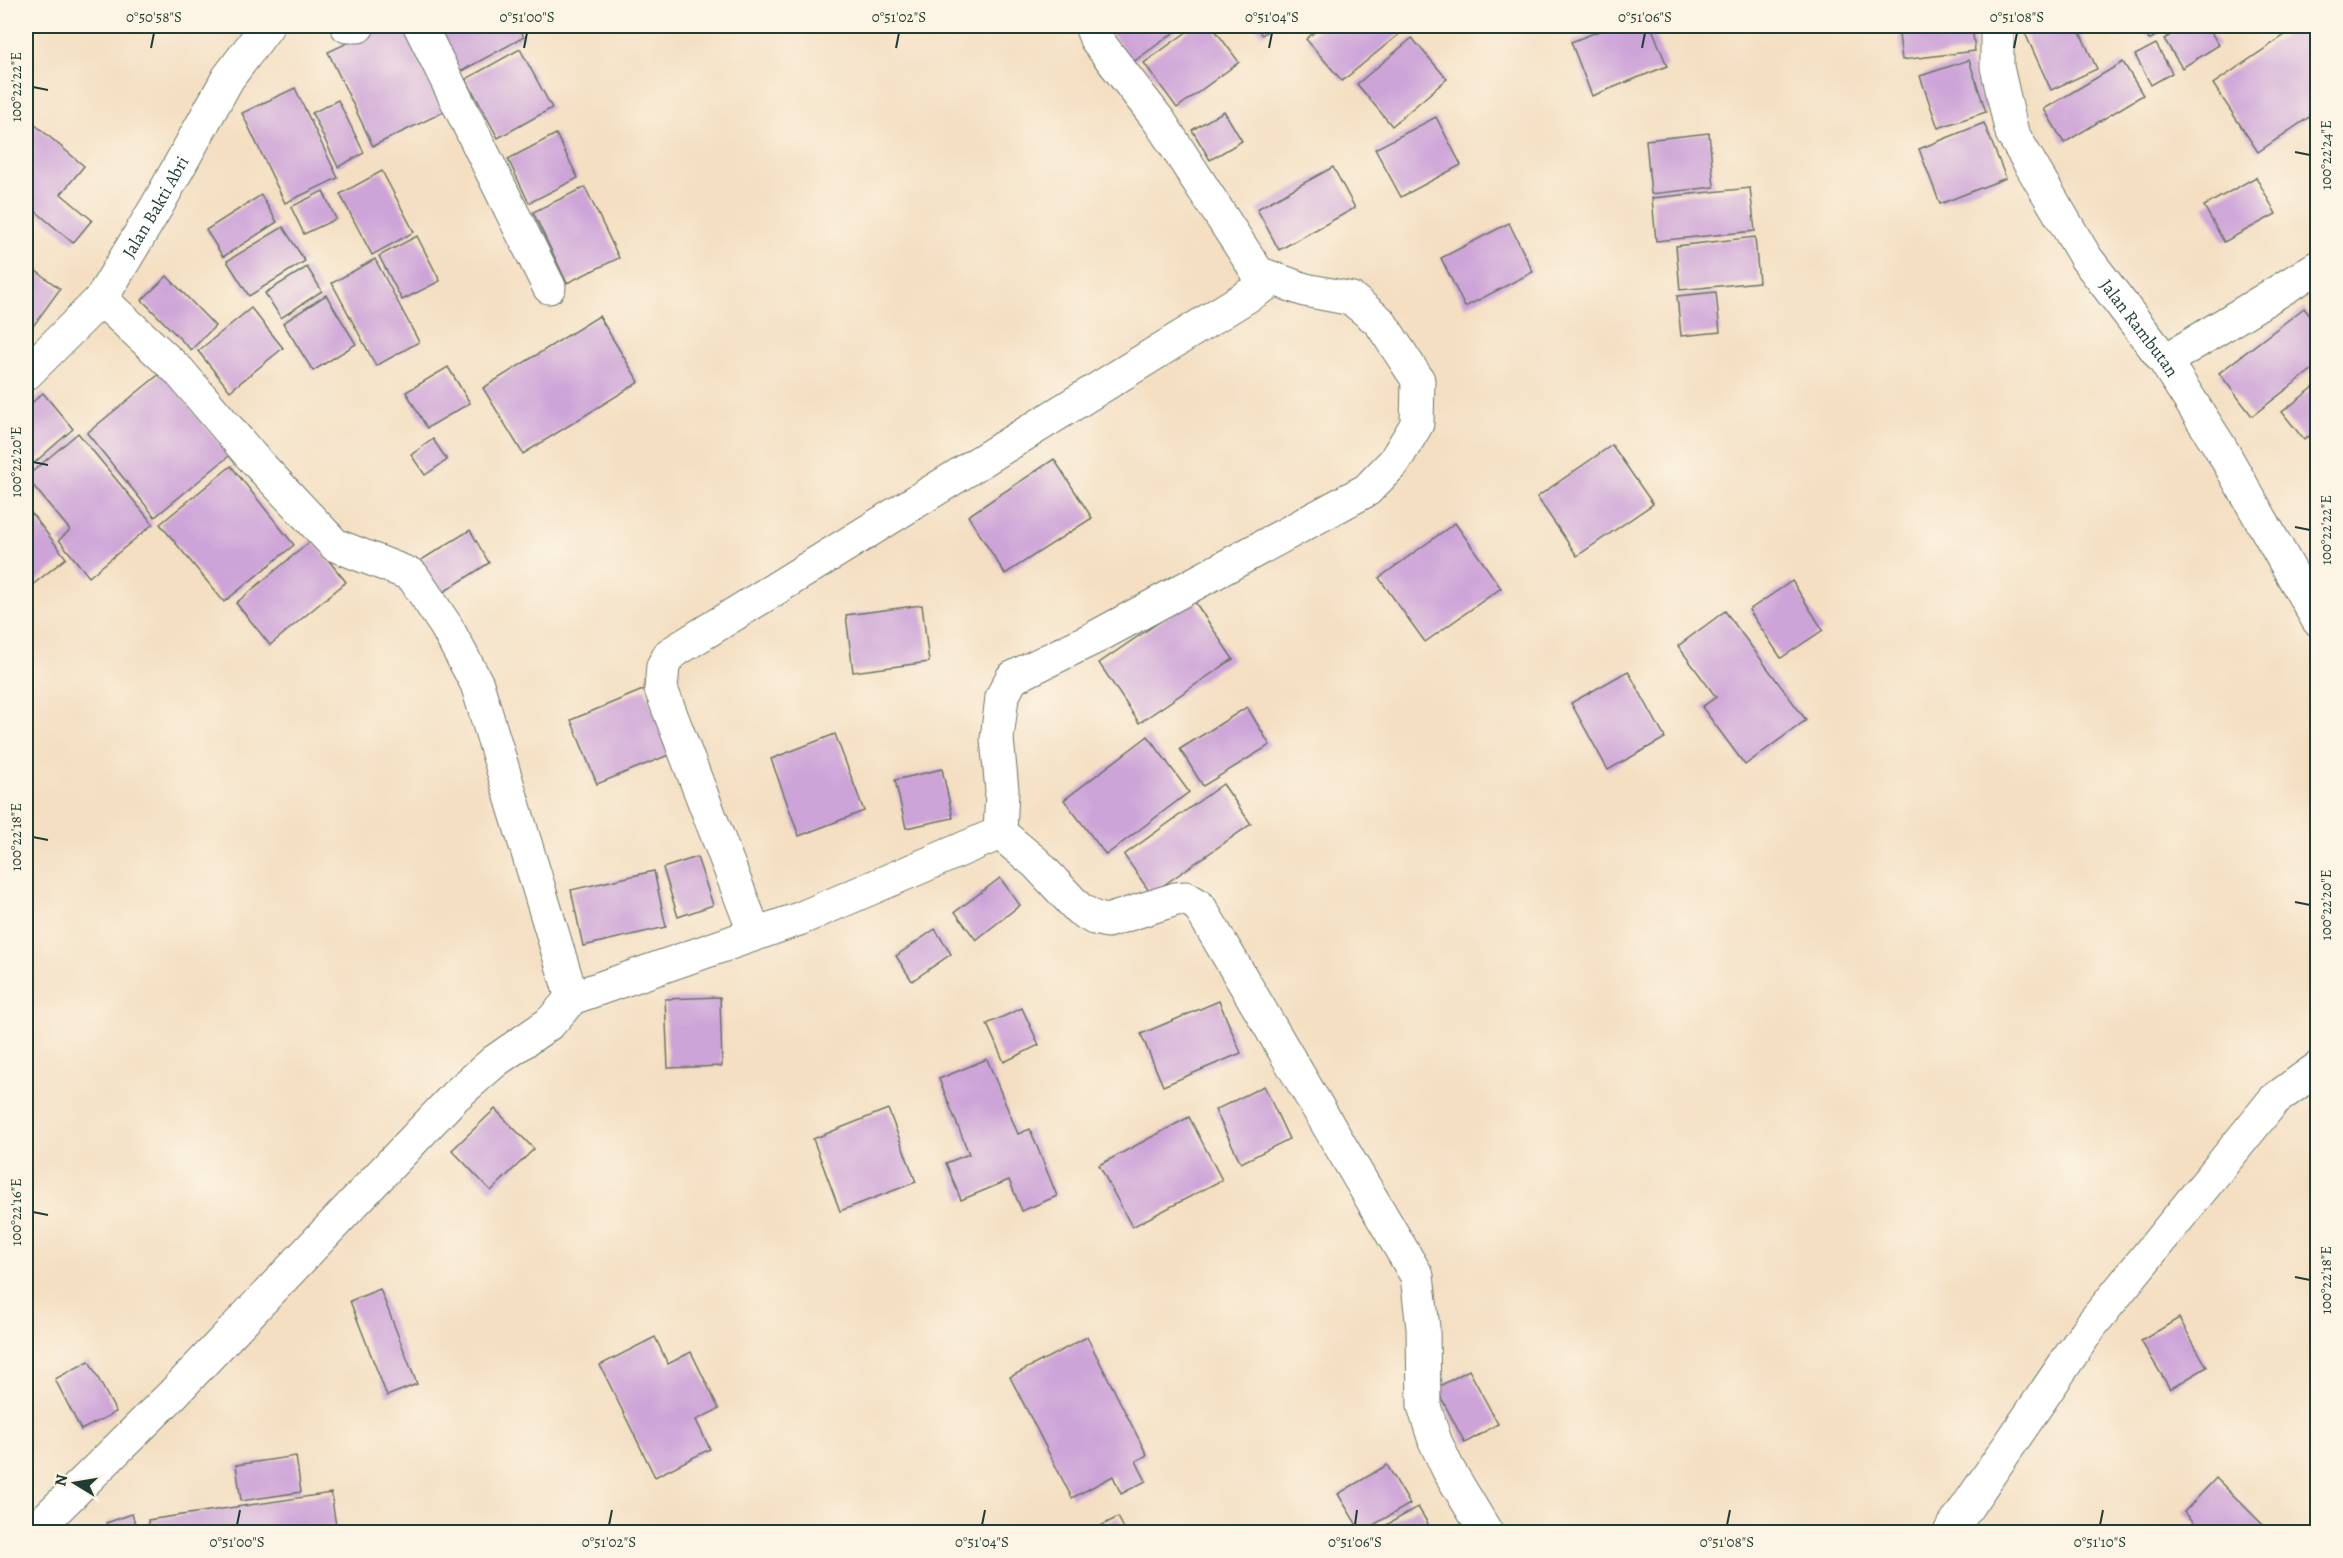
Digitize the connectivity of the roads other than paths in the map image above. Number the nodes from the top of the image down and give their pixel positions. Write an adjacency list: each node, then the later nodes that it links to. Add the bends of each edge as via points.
1 (267, 26): 10 (street, Jalan Bakti Abri, via 228,78)
2 (347, 26): 3 (street)
3 (358, 26)
4 (420, 26): 9 (street)
5 (1091, 26): 8 (street, via 1096,39 1160,122 1258,273)
6 (1997, 26): 11 (street, Jalan Rambutan, via 1997,67 2012,133 2086,258)
7 (2318, 267): 11 (street)
8 (1275, 279): 14 (street, via 1352,300 1380,322 1418,380 1417,424 1394,462 1367,490 1107,632 1012,678 1002,697 997,739 1002,790); 15 (street, via 670,654 663,666 661,689)
9 (549, 286)
10 (101, 299): 12 (street, Jalan Bakti Abri); 16 (street, via 179,371 251,456 335,545 412,575 446,626 477,684)
11 (2165, 361): 13 (street, Jalan Rambutan, via 2220,447)
12 (26, 374)
13 (2318, 620)
14 (1000, 833): 15 (street); 19 (street, via 1036,863 1079,909 1094,918 1107,921 1176,898 1199,906 1417,1276 1423,1328 1424,1406 1448,1468)
15 (755, 934): 16 (street)
16 (572, 999): 18 (street, via 550,1023 495,1061 455,1096 172,1395)
17 (2318, 1068): 20 (street, via 2274,1100 2092,1324)
18 (33, 1533)
19 (1486, 1533)
20 (1950, 1533)

